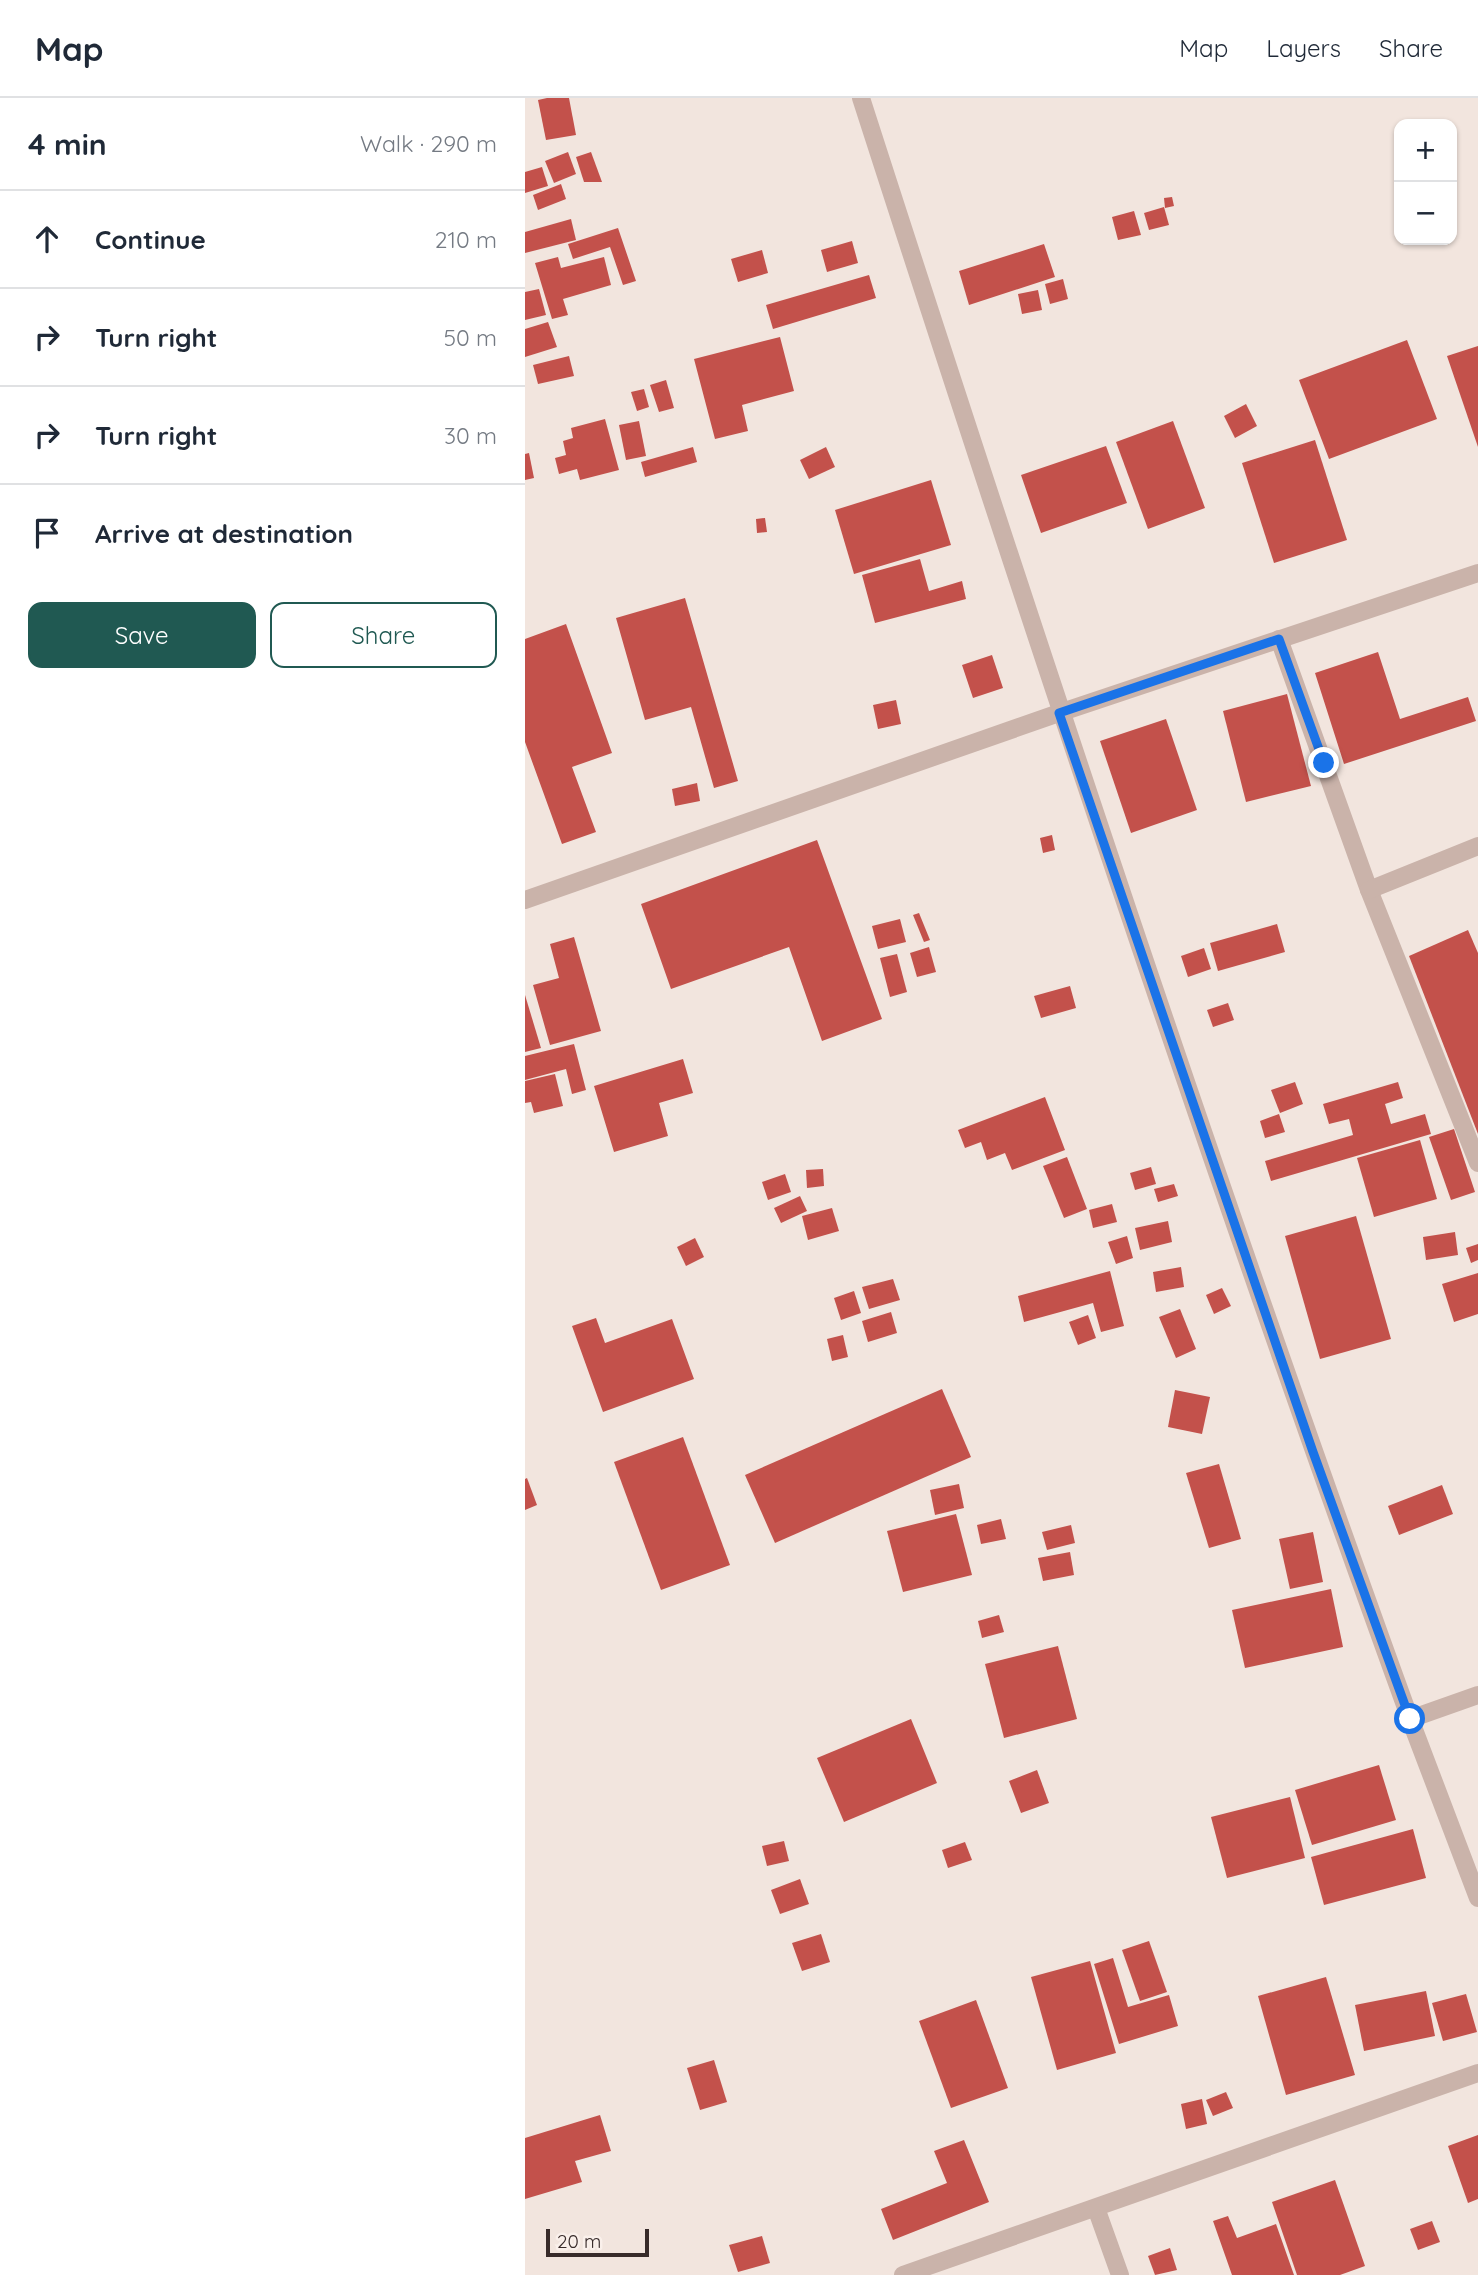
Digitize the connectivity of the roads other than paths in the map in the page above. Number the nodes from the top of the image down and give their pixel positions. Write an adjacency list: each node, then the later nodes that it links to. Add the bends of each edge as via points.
1 (861, 98): 4 (street)
2 (1478, 573): 3 (street)
3 (1279, 639): 4 (street); 6 (street)
4 (1059, 713): 7 (street); 10 (street, via 1313,1452)
5 (1478, 846): 6 (street)
6 (1369, 890): 8 (street)
7 (525, 901)
8 (1478, 1163)
9 (1478, 1695): 10 (street)
10 (1410, 1719): 11 (street)
11 (1478, 1898)
12 (1478, 2073): 13 (street)
13 (1096, 2208): 14 (street); 15 (street)
14 (903, 2275)
15 (1120, 2275)

